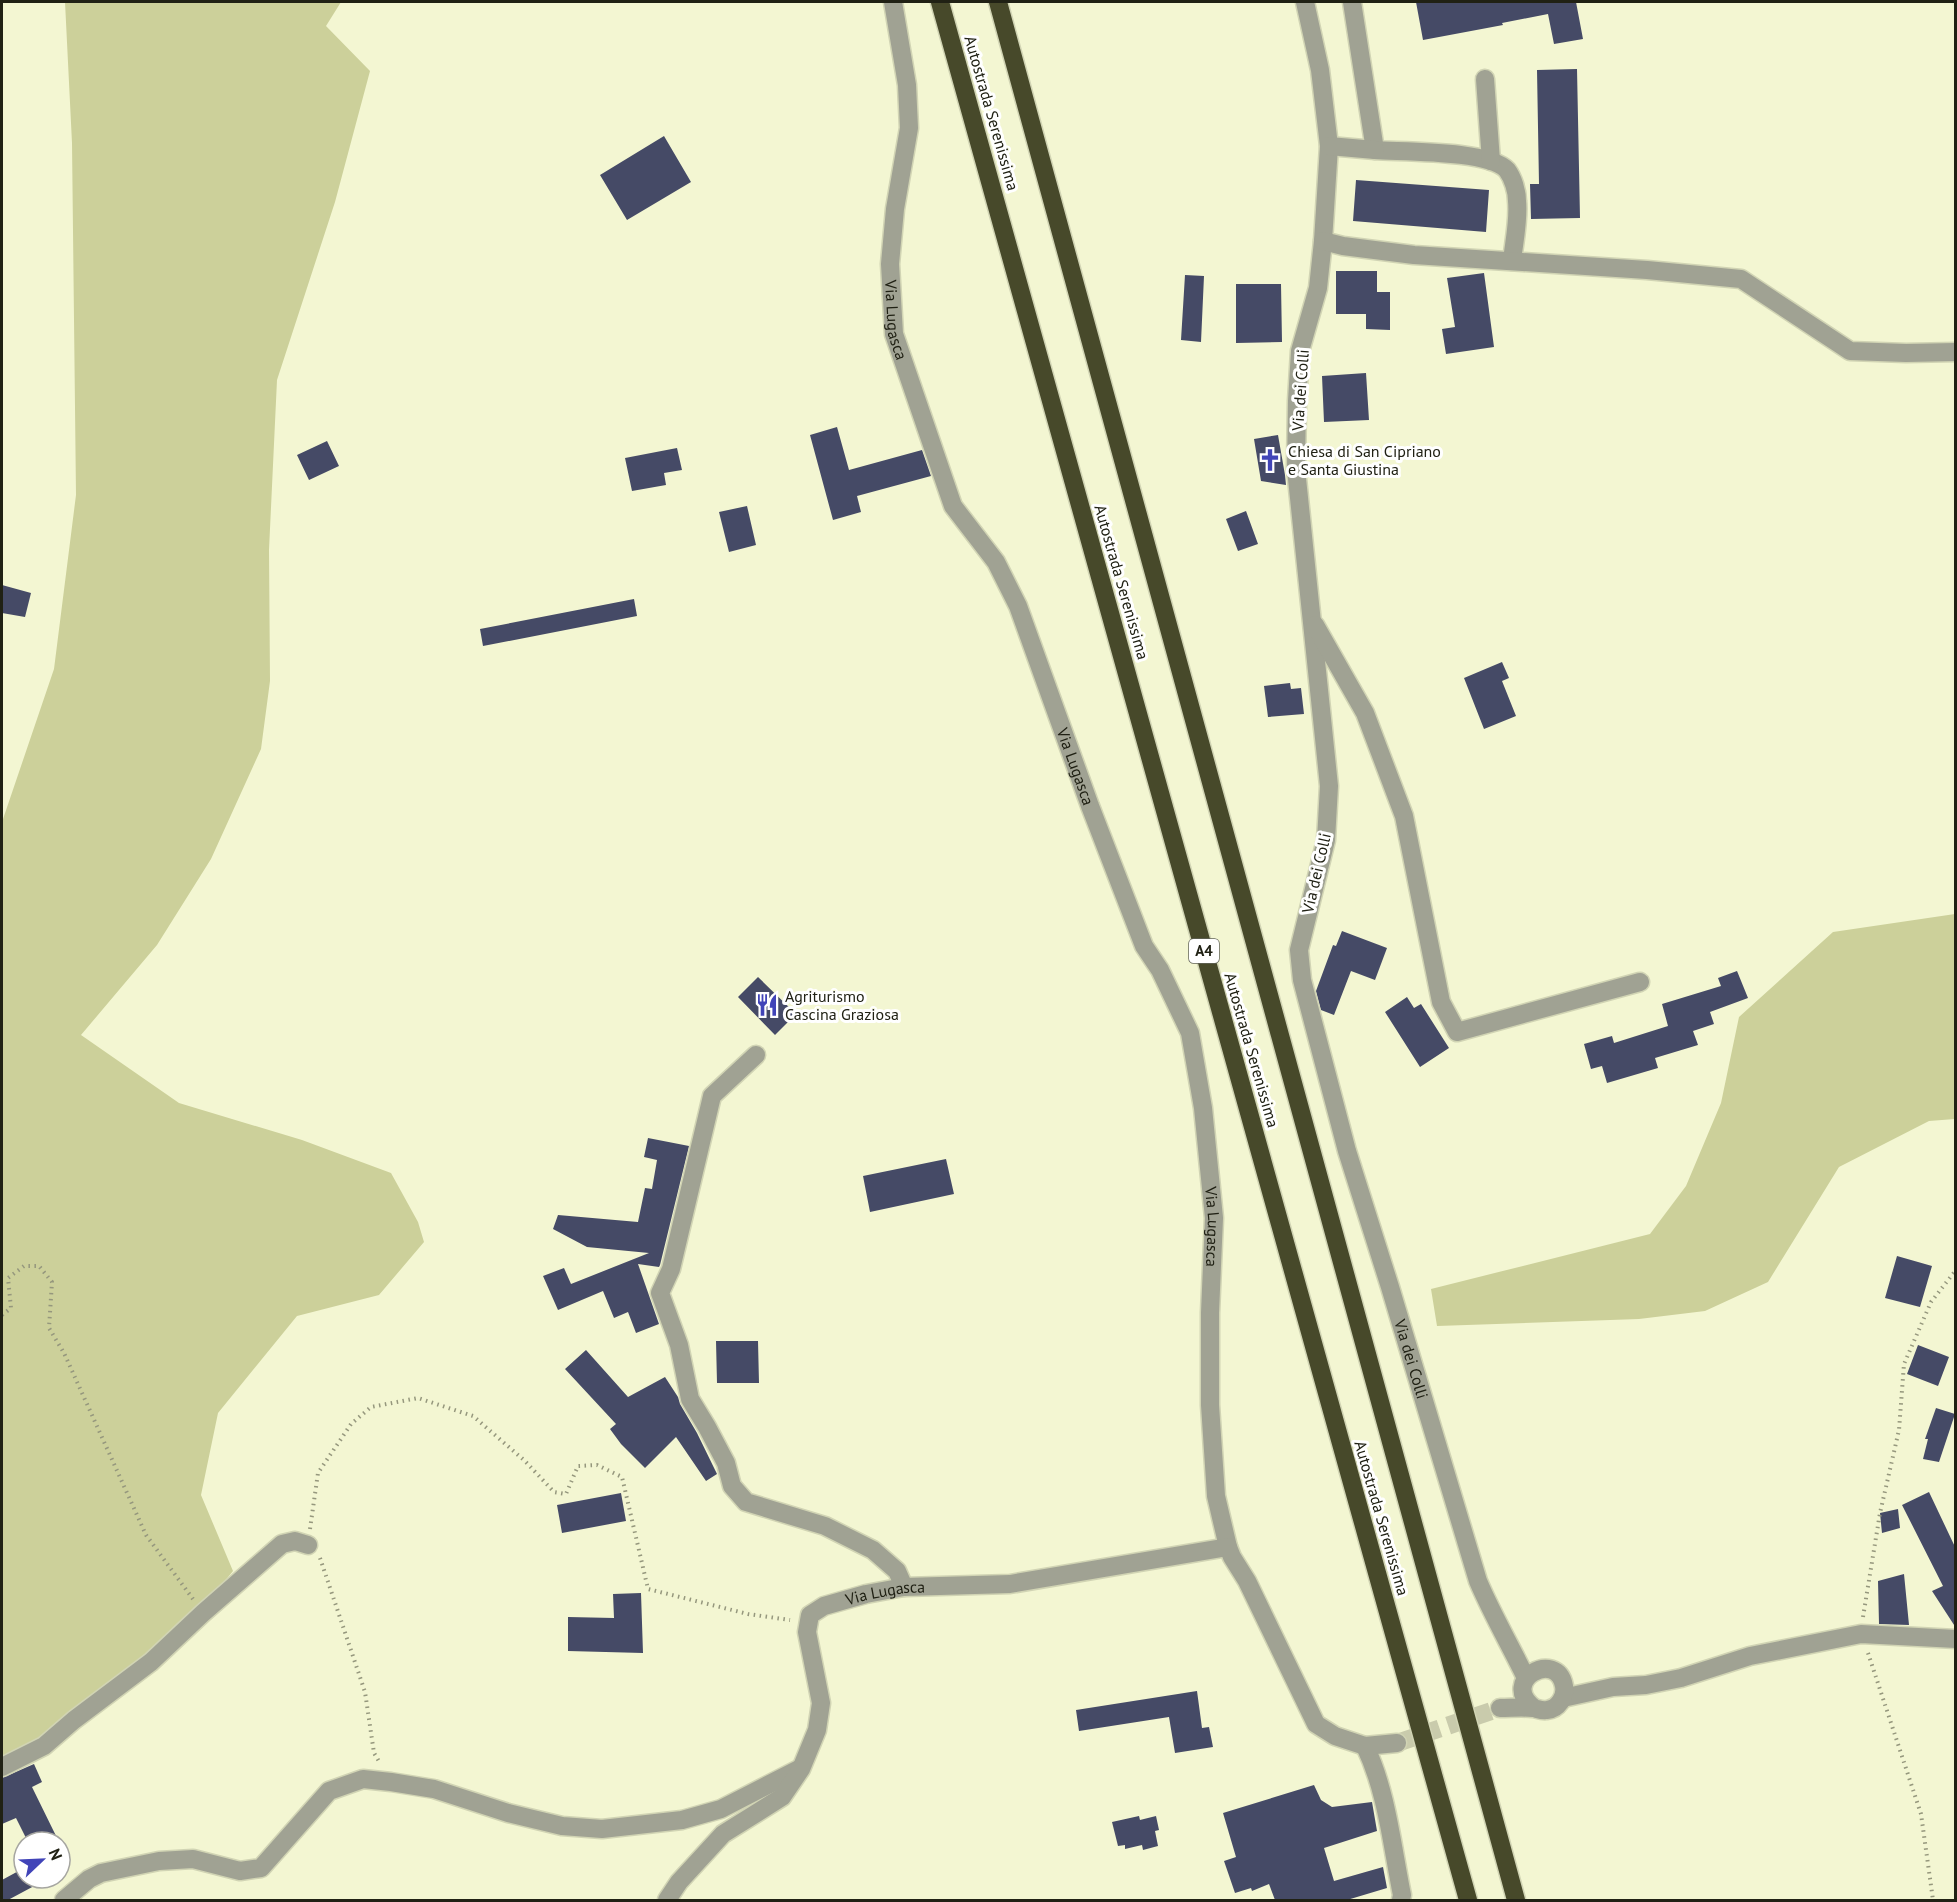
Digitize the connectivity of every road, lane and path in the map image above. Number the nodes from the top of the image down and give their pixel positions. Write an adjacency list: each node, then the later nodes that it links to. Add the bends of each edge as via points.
1 (893, 2): 19 (street, Via Lugasca, via 907,85 909,128 890,264 894,334 953,506 996,562 1018,606 1144,946 1190,1033 1203,1108 1214,1218 1210,1405 1216,1496)
2 (940, 2): 40 (highway, Autostrada Serenissima / A4)
3 (998, 2): 41 (highway, Autostrada Serenissima)
4 (1305, 2): 7 (street, Via dei Colli, via 1320,70)
5 (1352, 2): 8 (street)
6 (1485, 79): 9 (street)
7 (1329, 146): 8 (street); 10 (street, Via dei Colli)
8 (1375, 150): 9 (street, via 1472,156)
9 (1491, 161): 11 (street, via 1506,169 1517,201)
10 (1323, 241): 11 (street, via 1414,255); 13 (street, Via dei Colli, via 1318,288 1300,351 1297,400 1296,469)
11 (1512, 261): 12 (street, via 1740,279 1850,351)
12 (1956, 352)
13 (1311, 619): 14 (street, via 1365,713 1404,816 1441,1002 1457,1032); 24 (street, Via dei Colli, via 1329,786 1326,840 1299,950 1302,980 1347,1150 1478,1581)
14 (1640, 982)
15 (756, 1054): 20 (street, via 712,1096 671,1269 660,1293 679,1345 690,1399 726,1463 732,1486 746,1502 825,1526 873,1551 897,1571)
16 (1956, 1270): 23 (path, via 1931,1302 1904,1364 1899,1430 1880,1513)
17 (2, 1315): 21 (path, via 11,1308 8,1278 24,1266 39,1266 52,1282 49,1328 146,1535)
18 (308, 1545): 21 (street, via 295,1541 282,1545); 22 (path, via 318,1473 351,1424 371,1407 418,1398 473,1416 554,1492 566,1494 578,1466 597,1465 622,1478 648,1589 748,1614); 36 (path, via 319,1556 365,1692 374,1753)
19 (1228, 1547): 20 (street, Via Lugasca, via 1010,1584); 33 (street, Via Lugasca, via 1316,1724 1335,1736)
20 (904, 1587): 22 (street, Via Lugasca, via 824,1606 810,1615)
21 (203, 1613): 34 (street, via 151,1662 44,1746)
22 (809, 1623): 35 (street, via 807,1632 821,1703 817,1730)
23 (1861, 1634): 25 (street); 29 (street, via 1750,1656 1681,1678); 42 (path, via 1921,1814)
24 (1507, 1639): 26 (street); 28 (street, Via dei Colli)
25 (1956, 1639)
26 (1543, 1668): 27 (street); 28 (street, via 1536,1670)
27 (1561, 1677): 29 (street); 30 (street)
28 (1524, 1685): 31 (street, via 1528,1704); 31 (street, via 1500,1708)
29 (1613, 1687): 30 (street)
30 (1563, 1698): 31 (street, via 1554,1708)
31 (1534, 1708)
32 (1397, 1743): 33 (street)
33 (1365, 1746): 39 (street, via 1384,1802)
34 (2, 1767)
35 (801, 1768): 36 (street, via 721,1809 682,1820 602,1829 562,1826 434,1789); 38 (street, via 782,1797 723,1834)
36 (391, 1782): 37 (street, via 363,1779 329,1791 261,1868 240,1871 193,1859 159,1862 101,1873)
37 (64, 1900)
38 (667, 1900)
39 (1401, 1900)
40 (1468, 1900)
41 (1516, 1900)
42 (1933, 1900)

